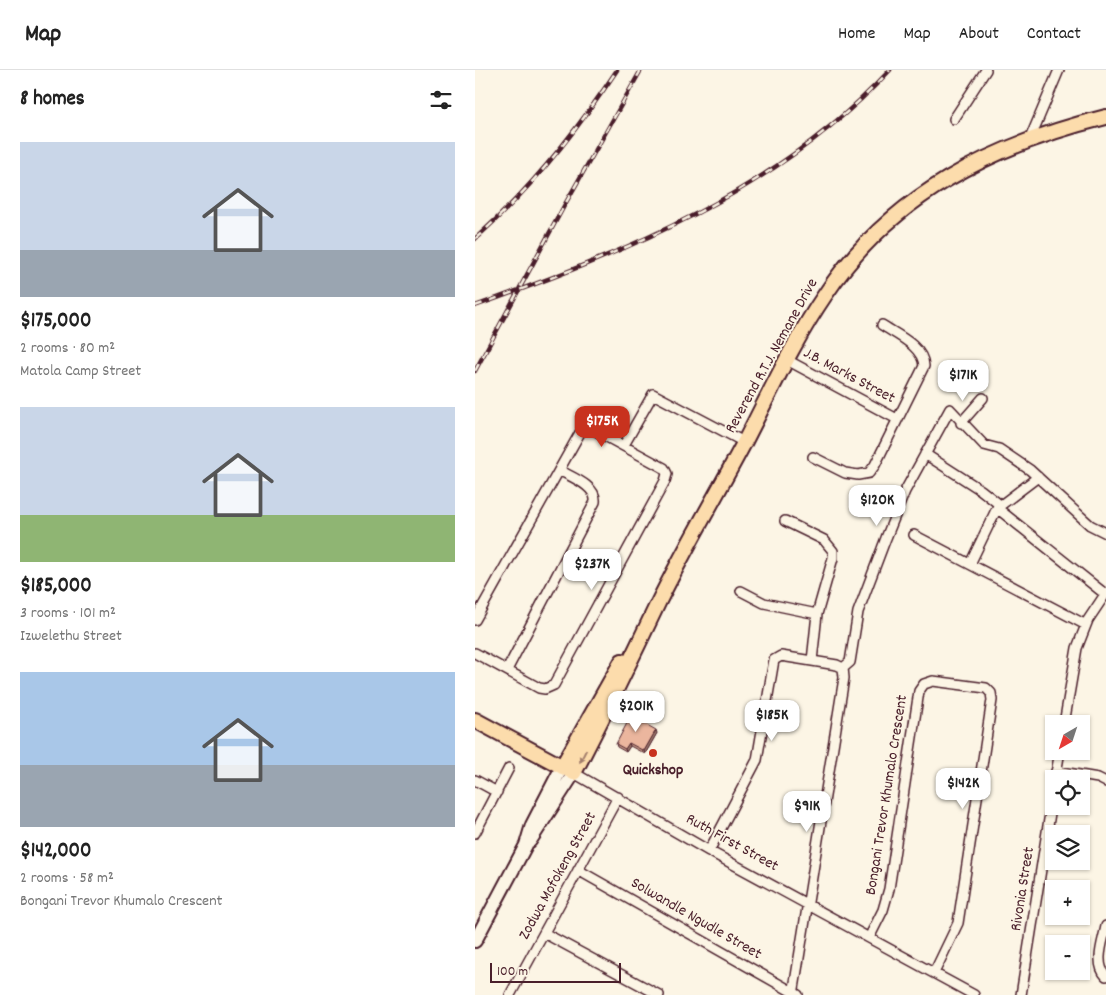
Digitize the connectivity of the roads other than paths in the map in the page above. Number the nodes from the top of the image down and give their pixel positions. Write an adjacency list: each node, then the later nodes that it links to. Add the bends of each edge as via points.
1 (986, 70): 4 (street)
2 (1059, 70): 5 (street)
3 (1106, 117): 5 (main road, Reverend R.T.J. Nemane Drive)
4 (954, 119)
5 (1029, 141): 7 (main road, Reverend R.T.J. Nemane Drive, via 954,174 890,221 863,247 832,285)
6 (882, 325): 9 (street, via 916,348 924,359 923,372)
7 (787, 360): 9 (street, J.B. Marks Street); 11 (main road, Reverend R.T.J. Nemane Drive)
8 (983, 398): 10 (street)
9 (897, 419): 14 (street, via 869,473 845,473)
10 (961, 422): 13 (street, via 950,409); 16 (street, via 984,445 999,449)
11 (744, 442): 12 (street, via 653,394); 34 (main road, Reverend R.T.J. Nemane Drive, via 659,602 629,647)
12 (624, 445): 15 (street, via 594,430 583,430); 30 (street, via 663,468 665,481 557,682 541,689)
13 (925, 454): 17 (street, via 981,490); 29 (street, via 905,491 867,585 858,612 850,662)
14 (813, 457)
15 (559, 470): 25 (street); 30 (street, via 591,489 595,502)
16 (1038, 477): 17 (street); 19 (street, via 1090,525)
17 (998, 507): 21 (street); 23 (street)
18 (785, 521): 24 (street, via 824,540 833,548)
19 (1106, 533)
20 (914, 535): 21 (street)
21 (970, 564): 26 (street)
22 (741, 591): 24 (street, via 764,603)
23 (1106, 594): 26 (street)
24 (817, 614): 28 (street)
25 (475, 620)
26 (1086, 625): 31 (street, via 1077,648)
27 (475, 653): 30 (street)
28 (812, 660): 29 (street); 42 (street, via 781,656 773,662 755,764)
29 (843, 668): 44 (street)
30 (507, 670)
31 (1066, 715)
32 (475, 720): 34 (main road, Ruth First Street)
33 (509, 768): 38 (street)
34 (568, 770): 39 (street, Ruth First Street); 48 (street, Reverend R.T.J. Nemane Drive, via 532,825 526,845)
35 (1090, 777): 37 (street)
36 (475, 780): 38 (street)
37 (1106, 782)
38 (497, 792): 41 (street)
39 (618, 797): 42 (street, Ruth First Street); 43 (street, Zodwa Mofokeng Street)
40 (1050, 815): 55 (street, Rivonia Street)
41 (475, 833)
42 (709, 851): 44 (street, Ruth First Street)
43 (578, 870): 46 (street, Zodwa Mofokeng Street); 51 (street, Solwandle Ngudle Street)
44 (808, 905): 47 (street, Ruth First Street); 51 (street)
45 (1106, 926): 50 (street, via 1100,961 1101,971)
46 (544, 933): 52 (street, Zodwa Mofokeng Street); 53 (street)
47 (869, 938): 49 (street, Ruth First Street); 49 (street, Bongani Trevor Khumalo Crescent, via 889,889 921,688 926,682 933,681 985,688 991,693 992,700 958,923)
48 (475, 942)
49 (934, 973): 54 (street, Ruth First Street)
50 (1106, 976)
51 (795, 994)
52 (510, 995)
53 (659, 995)
54 (973, 995)
55 (1021, 995)

